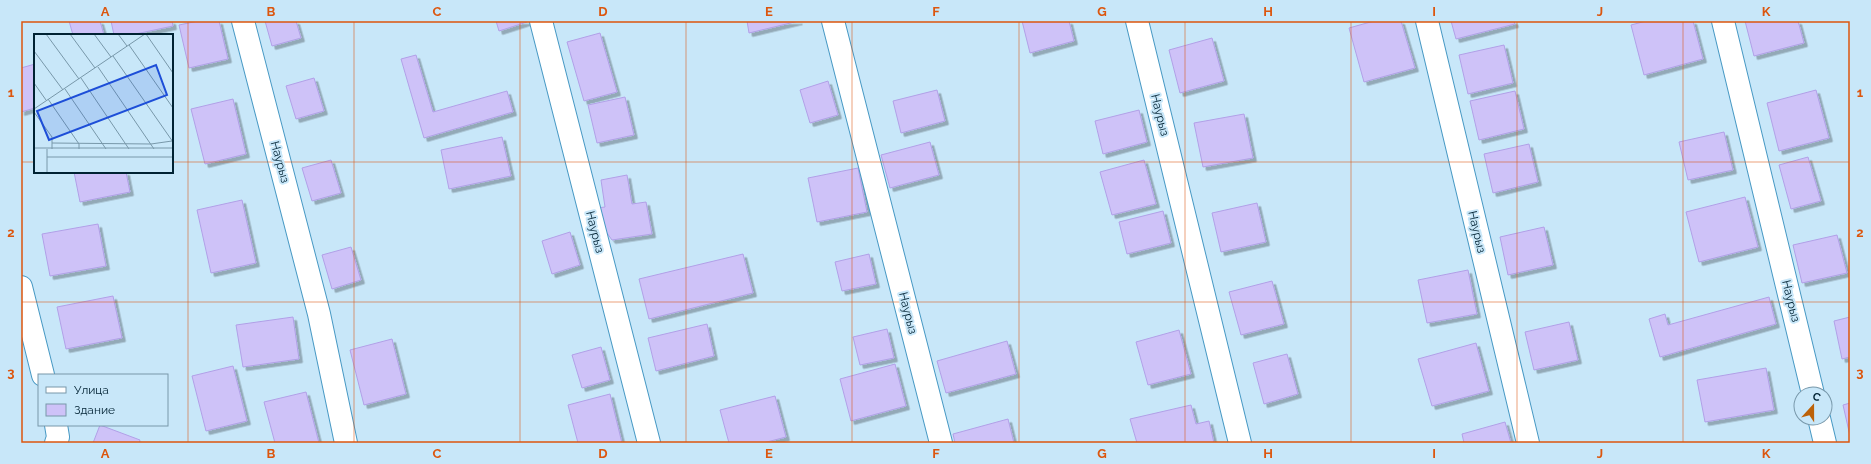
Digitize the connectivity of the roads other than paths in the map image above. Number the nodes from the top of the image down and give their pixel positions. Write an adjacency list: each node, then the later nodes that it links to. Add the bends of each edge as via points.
1 (243, 21): 13 (street, Наурыз, via 319,314)
2 (541, 21): 14 (street, Наурыз)
3 (834, 21): 15 (street, Наурыз)
4 (1137, 21): 16 (street, Наурыз)
5 (1427, 21): 17 (street, Наурыз)
6 (1722, 21): 9 (street, Наурыз)
7 (21, 287): 8 (street)
8 (43, 374)
9 (1811, 386)
10 (56, 426): 12 (street)
11 (1821, 426): 18 (street)
12 (56, 443)
13 (346, 443)
14 (648, 443)
15 (940, 443)
16 (1240, 443)
17 (1528, 443)
18 (1825, 443)

